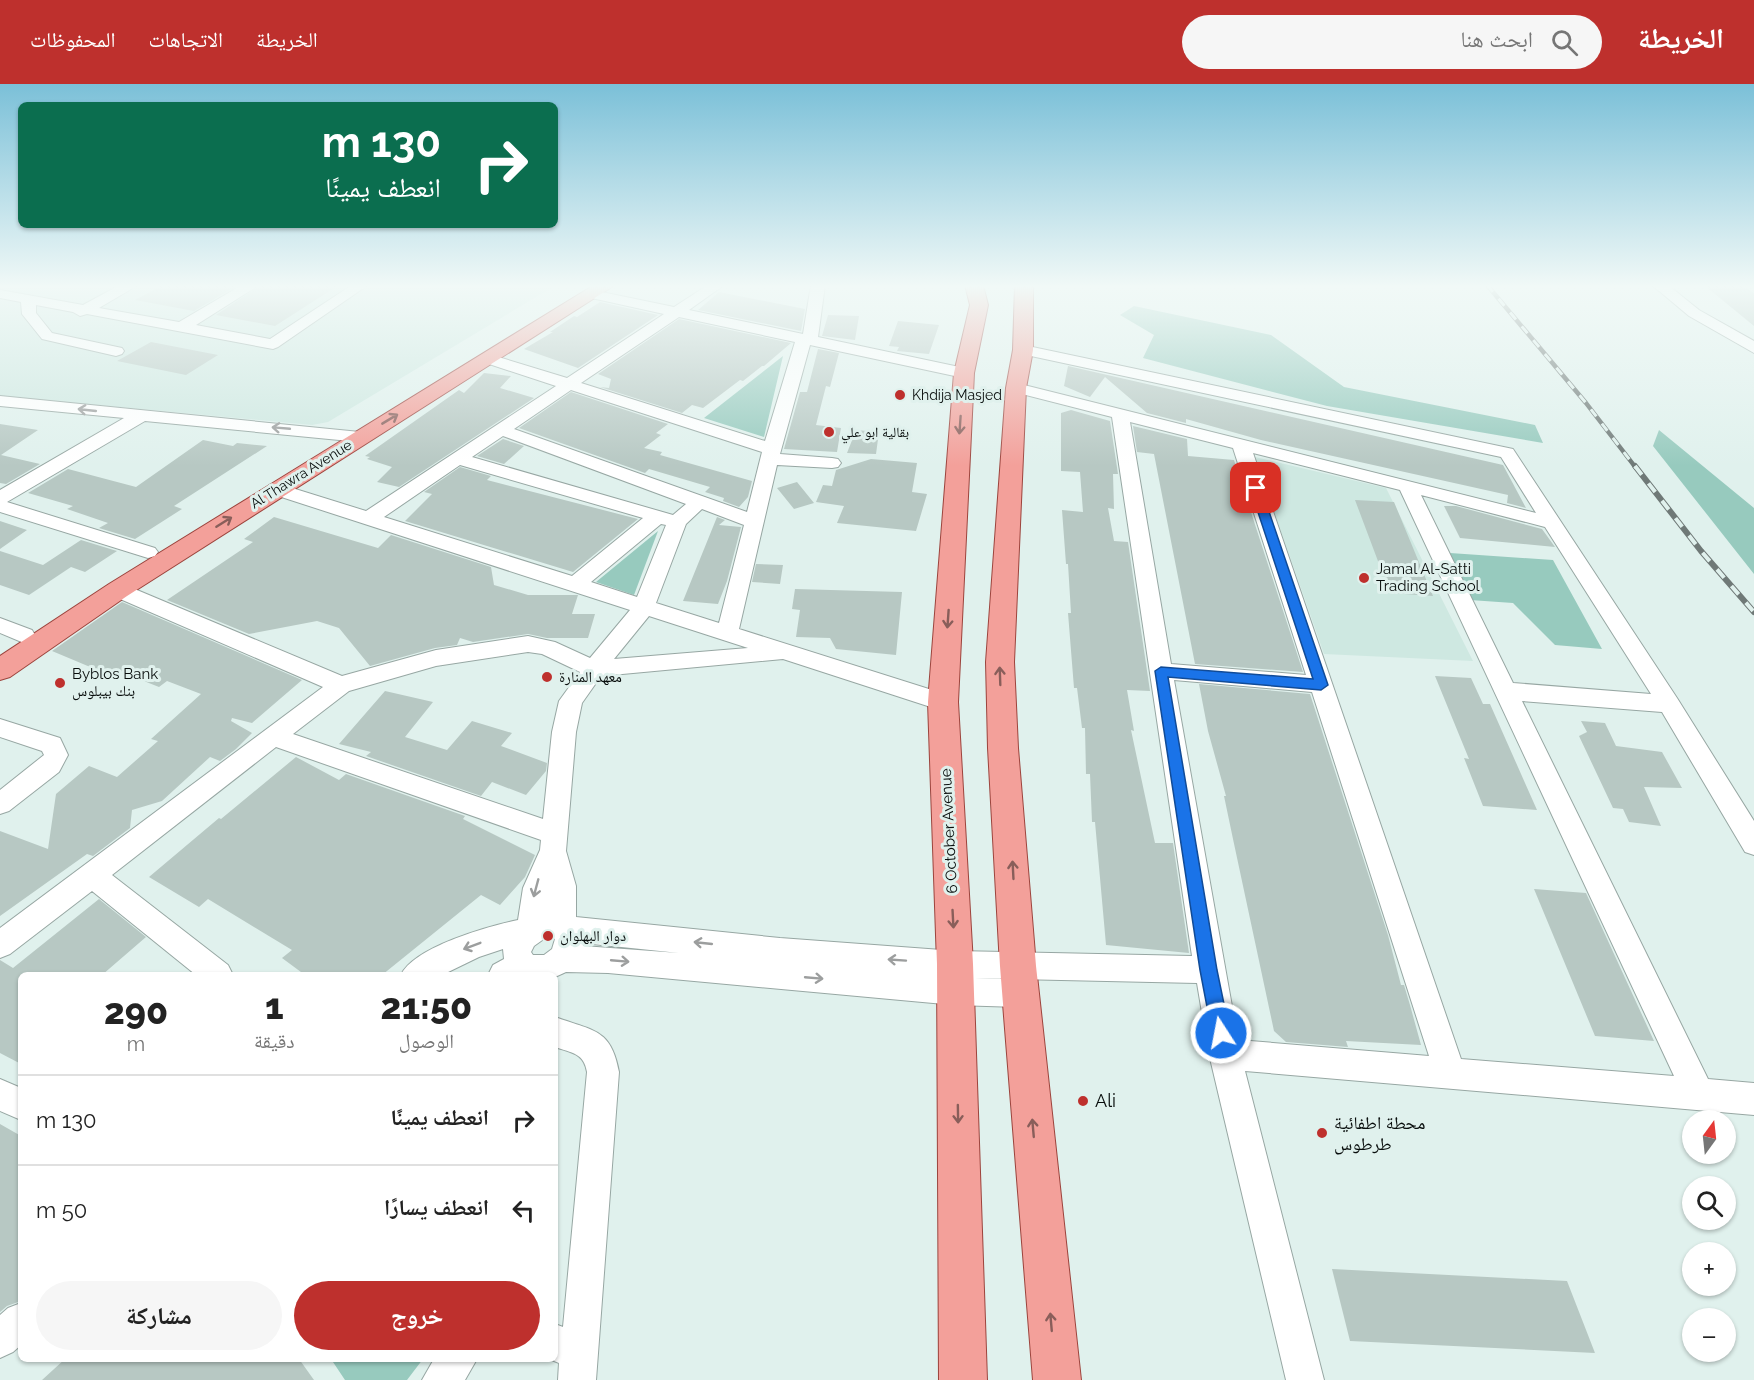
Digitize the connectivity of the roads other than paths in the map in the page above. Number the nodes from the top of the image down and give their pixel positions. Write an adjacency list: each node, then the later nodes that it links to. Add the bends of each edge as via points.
1 (91, 345): 10 (street)
2 (496, 345): 21 (main road, Al Thawra Avenue)
3 (508, 345): 11 (main road, Al Thawra Avenue)
4 (627, 345): 13 (street)
5 (805, 345): 24 (street)
6 (837, 345): 12 (street)
7 (970, 345): 12 (main road, 6 October Avenue)
8 (1023, 345): 9 (main road)
9 (1023, 350): 14 (main road); 35 (street, via 1507,453)
10 (116, 351)
11 (489, 359): 13 (street); 21 (main road, Al Thawra Avenue, one-way to 11, via 360,437)
12 (964, 373): 51 (main road, 6 October Avenue, one-way to 51)
13 (568, 385): 20 (street); 24 (street)
14 (1016, 388): 16 (street); 67 (main road, one-way to 14, via 1000,662)
15 (0, 401): 17 (street, one-way to 15)
16 (1120, 413): 22 (street); 47 (street)
17 (142, 415): 19 (street); 21 (street, one-way to 17)
18 (0, 416): 19 (street)
19 (121, 428): 23 (street); 29 (street)
20 (501, 430): 25 (street); 30 (street)
21 (337, 441): 23 (main road, Al Thawra Avenue); 28 (main road, Al Thawra Avenue)
22 (1241, 444): 27 (street); 49 (street)
23 (311, 447): 36 (main road, Al Thawra Avenue)
24 (771, 454): 26 (street); 34 (street)
25 (458, 459): 32 (street); 33 (street)
26 (832, 463)
27 (1407, 486): 35 (street); 50 (street)
28 (276, 489): 32 (street); 38 (main road, Al Thawra Avenue, one-way to 28)
29 (0, 498)
30 (699, 502): 33 (street); 34 (street)
31 (0, 506): 36 (street)
32 (369, 518): 37 (street)
33 (667, 520): 37 (street); 39 (street)
34 (755, 522): 41 (street)
35 (1550, 522): 52 (street)
36 (148, 552): 42 (main road, Al Thawra Avenue)
37 (575, 585): 39 (street)
38 (118, 590): 46 (main road, Al Thawra Avenue); 48 (street)
39 (644, 607): 41 (street); 45 (street)
40 (0, 625): 42 (street)
41 (727, 633): 44 (street)
42 (24, 634): 43 (main road, Al Thawra Avenue)
43 (0, 651)
44 (788, 652): 45 (street); 51 (street)
45 (594, 669): 48 (street, via 547,646 528,644 436,658); 56 (street, via 571,701 564,732)
46 (0, 670)
47 (1161, 671): 49 (street); 63 (street)
48 (341, 685): 54 (street)
49 (1321, 685): 70 (street)
50 (1506, 691): 52 (street); 72 (street)
51 (943, 702): 66 (main road, 6 October Avenue, one-way to 66)
52 (1669, 704): 57 (street)
53 (0, 728): 55 (street, via 51,745 56,755 50,765)
54 (274, 737): 56 (street); 58 (street)
55 (0, 804)
56 (553, 842): 59 (street, via 562,886); 60 (street, one-way to 60, via 535,888)
57 (1754, 844)
58 (92, 874): 61 (street); 64 (street)
59 (564, 927): 60 (street, via 548,923); 62 (street, via 570,940 566,953); 66 (street, one-way to 59, via 780,951)
60 (530, 929): 62 (street, via 522,937 518,952); 65 (street, one-way to 65, via 469,947)
61 (0, 945)
62 (535, 968): 66 (street, one-way to 66, via 608,960)
63 (1209, 970): 67 (street); 69 (street)
64 (214, 972)
65 (421, 972)
66 (955, 978): 67 (street); 78 (main road, 6 October Avenue, one-way to 78)
67 (1020, 980): 79 (main road, one-way to 67)
68 (558, 1033): 77 (street, via 589,1044 600,1054 603,1072)
69 (1225, 1054): 70 (street); 80 (street)
70 (1450, 1073): 72 (street)
71 (0, 1095): 74 (street)
72 (1700, 1095): 73 (street)
73 (1754, 1099)
74 (18, 1103)
75 (18, 1324): 76 (street)
76 (0, 1339)
77 (571, 1359)
78 (963, 1380)
79 (1057, 1380)
80 (1305, 1380)

